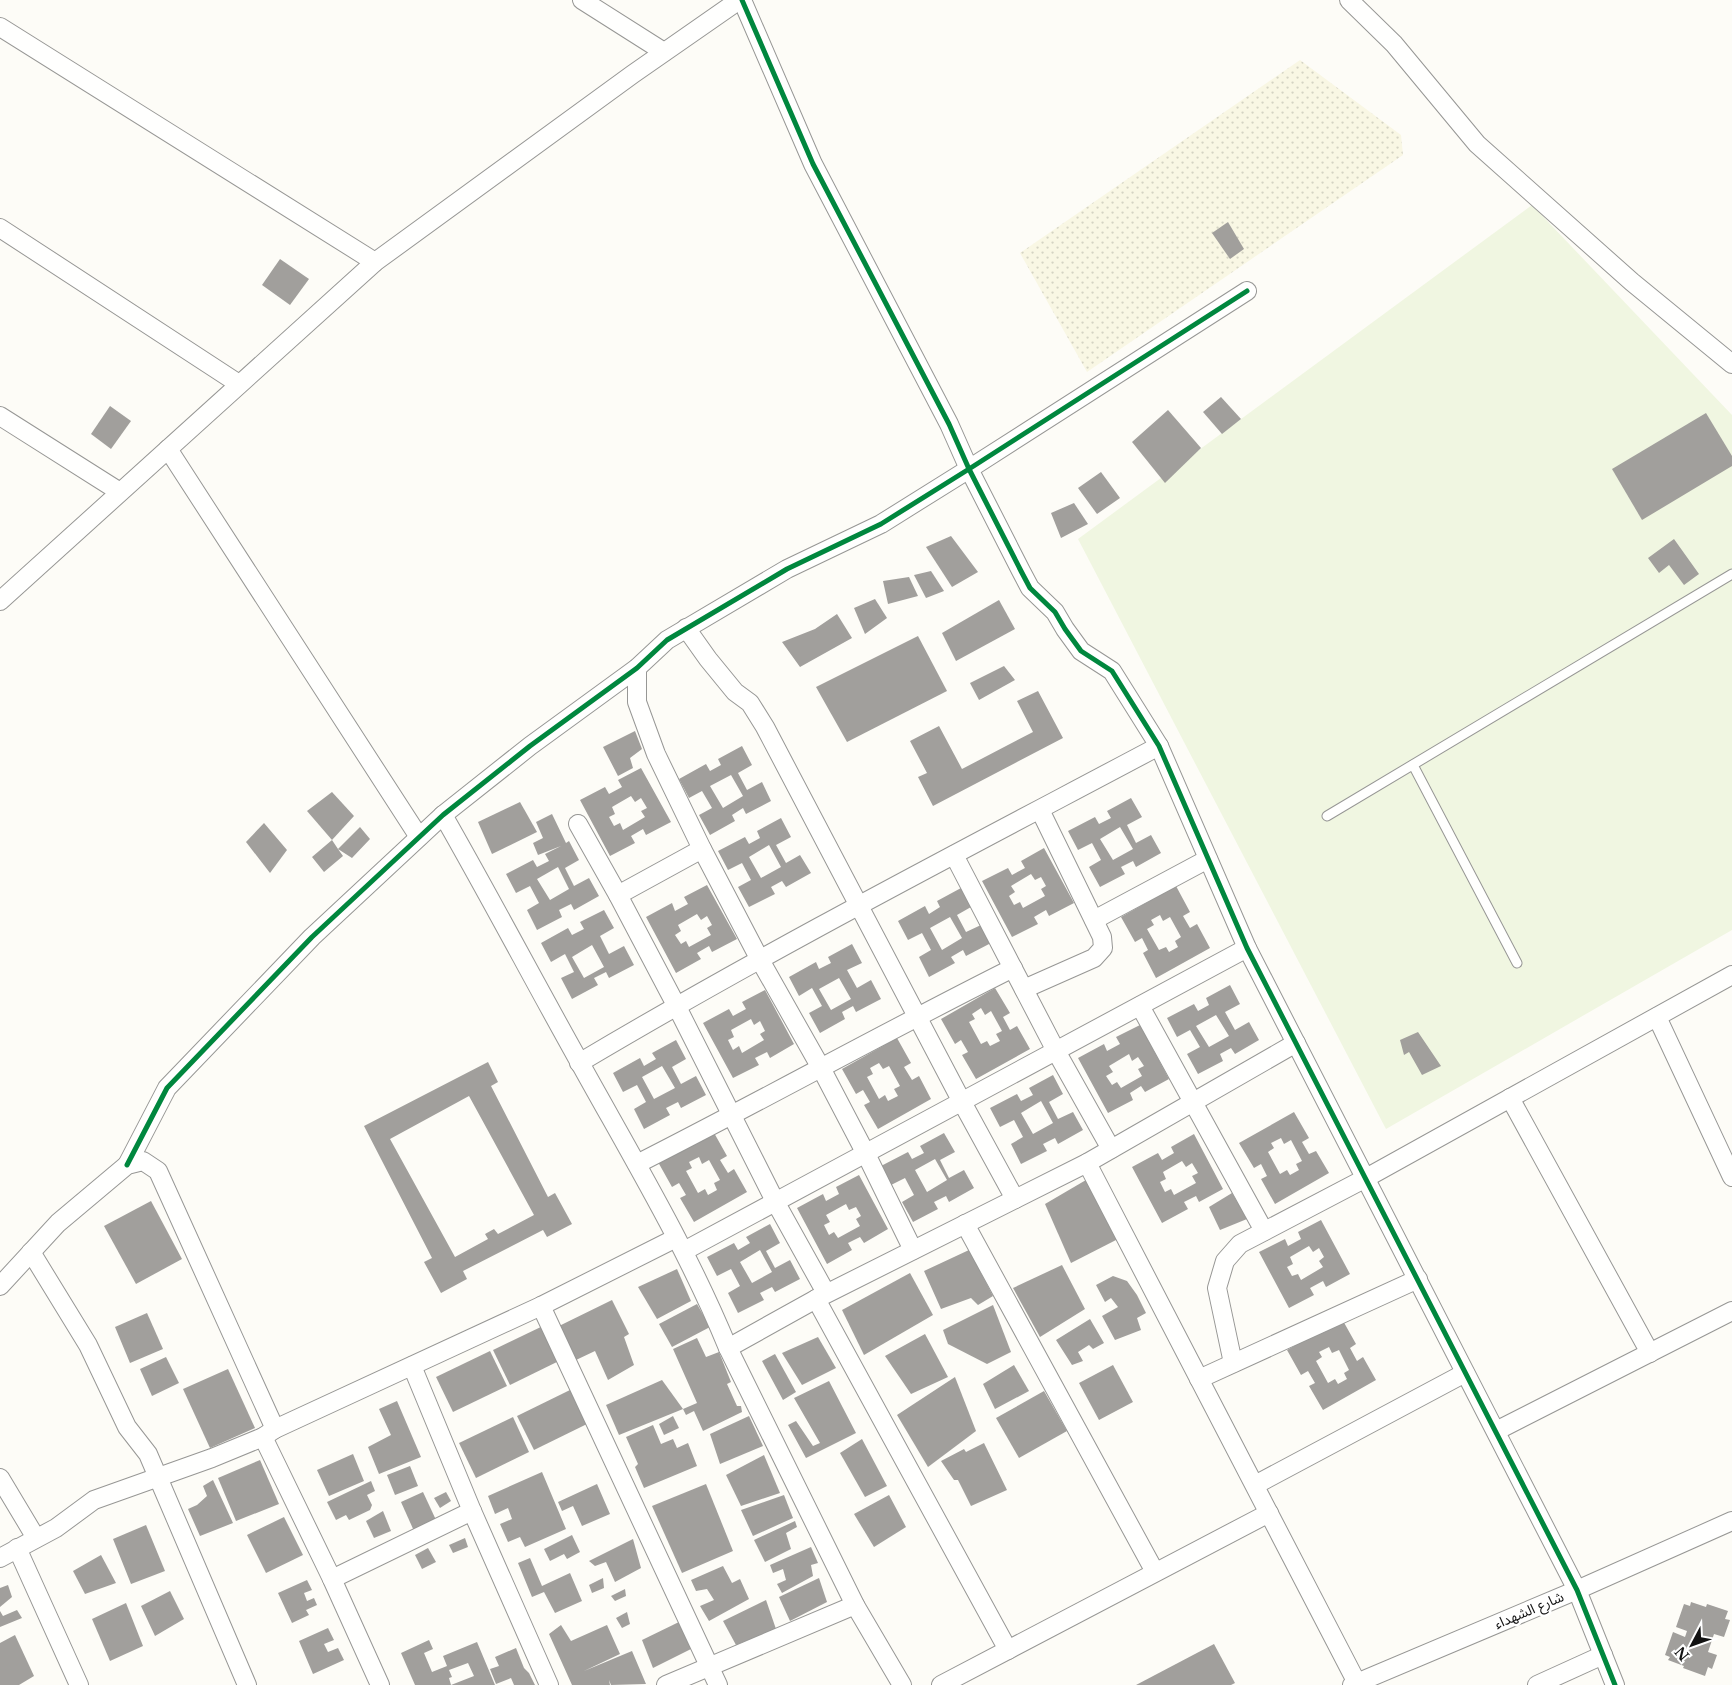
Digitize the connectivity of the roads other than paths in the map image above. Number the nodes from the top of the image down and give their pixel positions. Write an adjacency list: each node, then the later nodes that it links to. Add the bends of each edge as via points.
1 (582, 0): 5 (street)
2 (741, 0): 5 (street); 13 (street, via 813,164 949,424)
3 (1349, 0): 9 (street, via 1394,44 1477,144 1632,282)
4 (0, 27): 7 (street)
5 (664, 52): 7 (street)
6 (0, 228): 10 (street)
7 (375, 262): 10 (street)
8 (1247, 290): 13 (street)
9 (1732, 364)
10 (238, 384): 12 (street)
11 (0, 416): 14 (street)
12 (168, 449): 14 (street); 25 (street)
13 (969, 469): 17 (street, via 881,524 787,569); 19 (street, via 1030,588 1054,612 1082,651 1112,671)
14 (120, 492): 16 (street)
15 (1732, 574): 20 (lane)
16 (0, 600)
17 (686, 628): 18 (street); 30 (street, via 735,692 750,703)
18 (636, 668): 22 (street); 26 (street, via 637,702 645,727)
19 (1159, 746): 21 (street); 28 (street)
20 (1413, 765): 23 (lane); 34 (lane)
21 (1040, 810): 27 (street); 31 (street)
22 (443, 815): 25 (street); 44 (street)
23 (1327, 816)
24 (578, 824): 29 (street)
25 (419, 837): 54 (street, via 312,938 167,1088)
26 (702, 849): 29 (street); 33 (street)
27 (954, 855): 30 (street); 35 (street)
28 (1208, 859): 31 (street); 32 (street)
29 (618, 895): 38 (street)
30 (860, 906): 33 (street); 40 (street)
31 (1094, 920): 37 (street, via 1103,948 1094,958)
32 (1247, 948): 39 (street); 42 (street)
33 (760, 960): 38 (street); 45 (street)
34 (1517, 963)
35 (1013, 968): 37 (street); 40 (street)
36 (1732, 975): 41 (street)
37 (1024, 989): 43 (street)
38 (676, 1005): 44 (street); 49 (street)
39 (1140, 1006): 43 (street); 48 (street)
40 (917, 1016): 45 (street); 47 (street)
41 (1657, 1017): 46 (street); 55 (street)
42 (1296, 1043): 48 (street); 56 (street)
43 (1056, 1051): 47 (street); 50 (street)
44 (579, 1063): 53 (street)
45 (821, 1068): 49 (street); 51 (street)
46 (1510, 1098): 56 (street); 70 (street)
47 (962, 1102): 51 (street); 57 (street)
48 (1194, 1102): 50 (street); 60 (street)
49 (732, 1116): 53 (street); 58 (street)
50 (1111, 1150): 52 (street)
51 (866, 1154): 58 (street); 62 (street)
52 (1088, 1163): 57 (street); 74 (street)
53 (637, 1164): 61 (street)
54 (128, 1165): 63 (street, via 58,1223); 76 (street, via 143,1161 158,1171)
55 (1732, 1177)
56 (1366, 1178): 60 (street); 64 (street)
57 (1015, 1199): 59 (street)
58 (776, 1203): 61 (street); 66 (street)
59 (966, 1224): 62 (street); 86 (street)
60 (1264, 1231): 71 (street, via 1240,1244 1225,1261 1216,1288)
61 (680, 1244): 67 (street); 69 (street)
62 (913, 1250): 66 (street)
63 (31, 1252): 65 (street); 77 (street, via 88,1345 121,1417 148,1454)
64 (1418, 1280): 71 (street); 73 (street)
65 (0, 1286)
66 (821, 1296): 69 (street); 90 (street)
67 (541, 1306): 72 (street); 92 (street)
68 (1732, 1311): 70 (street)
69 (728, 1348): 89 (street)
70 (1650, 1353): 75 (street)
71 (1233, 1363): 74 (street)
72 (412, 1366): 76 (street); 80 (street)
73 (1466, 1373): 75 (street); 79 (street)
74 (1199, 1379): 79 (street)
75 (1496, 1432): 88 (street)
76 (269, 1433): 77 (street); 87 (street)
77 (157, 1477): 83 (street, via 94,1500 56,1528); 95 (street)
78 (0, 1478): 83 (street)
79 (1255, 1485): 81 (street)
80 (472, 1511): 87 (street); 97 (street)
81 (1269, 1513): 86 (street); 93 (street)
82 (1732, 1521): 88 (street, شارع الشهداء)
83 (36, 1538): 84 (street)
84 (18, 1548): 85 (street); 94 (street)
85 (0, 1558)
86 (1155, 1572): 90 (street)
87 (332, 1579): 96 (street)
88 (1577, 1590): 91 (street); 93 (street, شارع الشهداء)
89 (855, 1605): 92 (street); 100 (street)
90 (1008, 1650): 101 (street)
91 (1603, 1655): 102 (street); 103 (street)
92 (710, 1666): 98 (street); 99 (street)
93 (1355, 1684)
94 (79, 1685)
95 (248, 1685)
96 (380, 1685)
97 (549, 1685)
98 (666, 1685)
99 (718, 1685)
100 (902, 1685)
101 (941, 1685)
102 (1537, 1685)
103 (1615, 1685)

